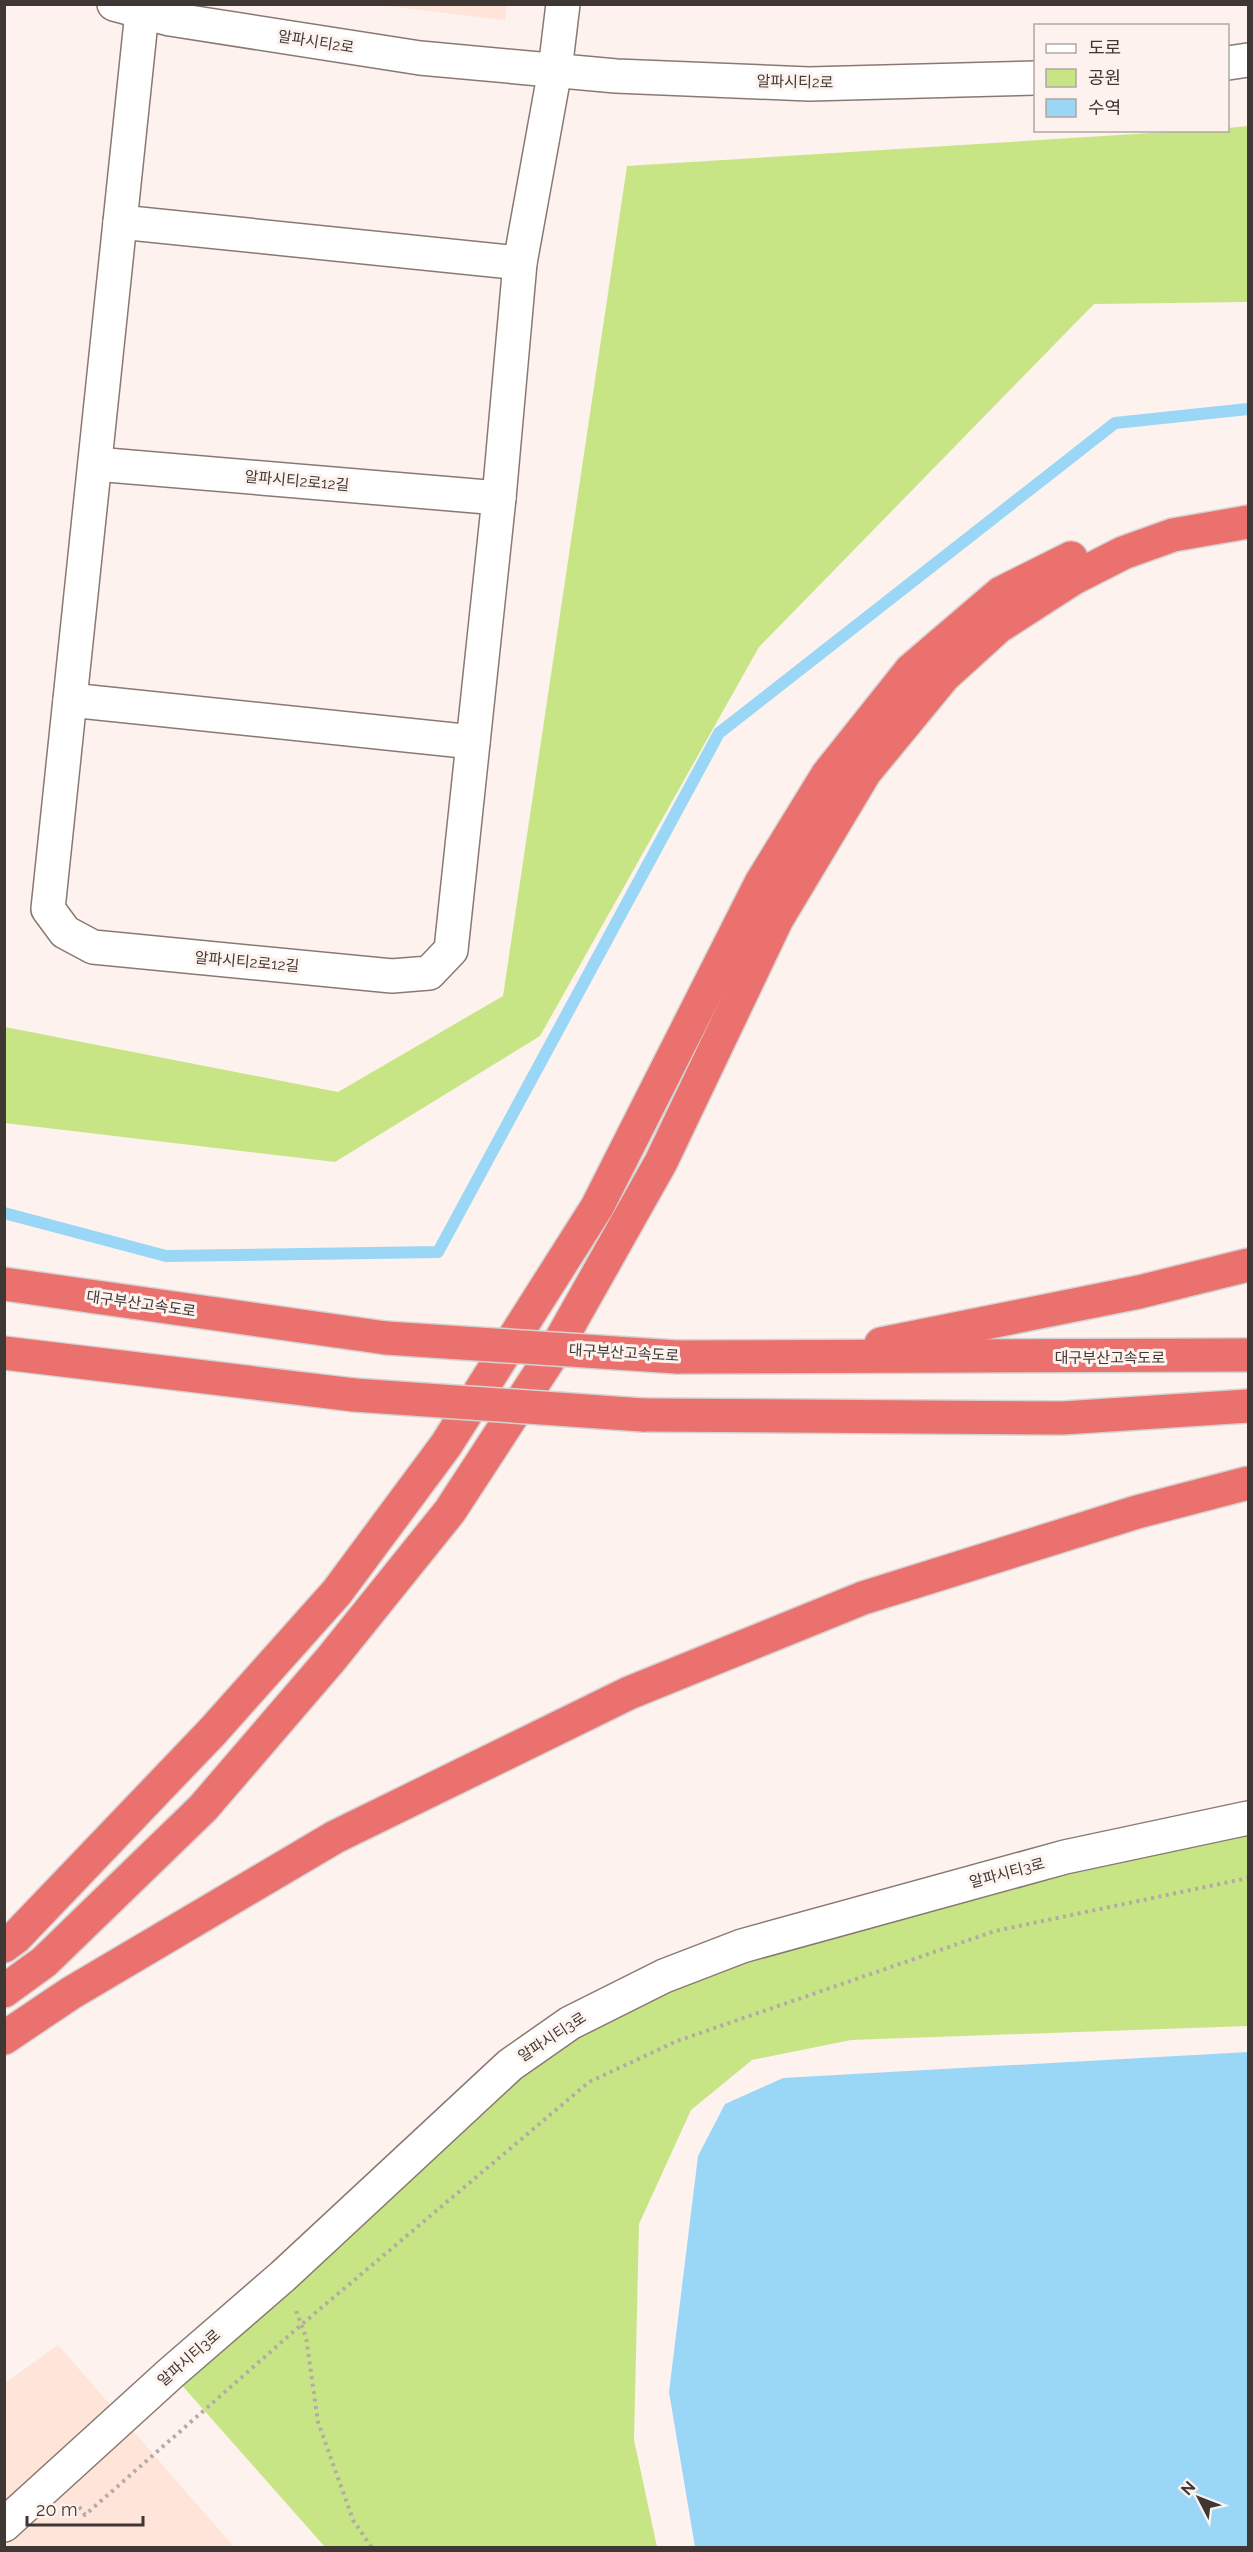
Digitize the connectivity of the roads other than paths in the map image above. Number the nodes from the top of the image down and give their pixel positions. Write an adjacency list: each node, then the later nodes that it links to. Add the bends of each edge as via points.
1 (563, 4): 5 (street)
2 (128, 8): 5 (street, 알파시티2로, via 170,19 420,58); 7 (street, 알파시티2로12길)
3 (1248, 60): 4 (street)
4 (1229, 63)
5 (555, 70): 6 (street, 알파시티2로, via 809,84); 8 (street, 알파시티2로12길)
6 (1034, 78)
7 (120, 222): 8 (street); 9 (street, 알파시티2로12길)
8 (520, 263): 10 (street, 알파시티2로12길)
9 (95, 464): 10 (street, 알파시티2로12길); 13 (street, 알파시티2로12길)
10 (499, 498): 14 (street, 알파시티2로12길)
11 (1248, 500): 23 (highway, via 1153,521 1001,593 911,670 828,774 761,882 597,1207 446,1445 330,1601 213,1731)
12 (1248, 522): 24 (highway, via 1173,535 1124,553 1074,578 998,627 944,676 865,772 777,919 661,1162 555,1350 450,1511 331,1659 203,1808 44,1962)
13 (70, 700): 14 (street); 14 (street, 알파시티2로12길, via 48,909 65,932 93,947 392,976 429,973 451,950)
14 (473, 742)
15 (1248, 1265): 19 (highway, via 1139,1292)
16 (4, 1284): 19 (highway, 대구부산고속도로, bridge, via 386,1338 677,1357)
17 (4, 1353): 20 (highway, bridge, via 354,1395 643,1415 1063,1418)
18 (1248, 1355): 19 (highway, 대구부산고속도로)
19 (808, 1358)
20 (1248, 1406)
21 (1248, 1483): 25 (highway, via 1137,1512 863,1598 629,1693 335,1837 70,1993)
22 (1248, 1818): 26 (street, 알파시티3로, via 1065,1857 742,1946 664,1976 570,2023 510,2065 283,2276)
23 (4, 1946)
24 (4, 1991)
25 (4, 2038)
26 (4, 2525)

